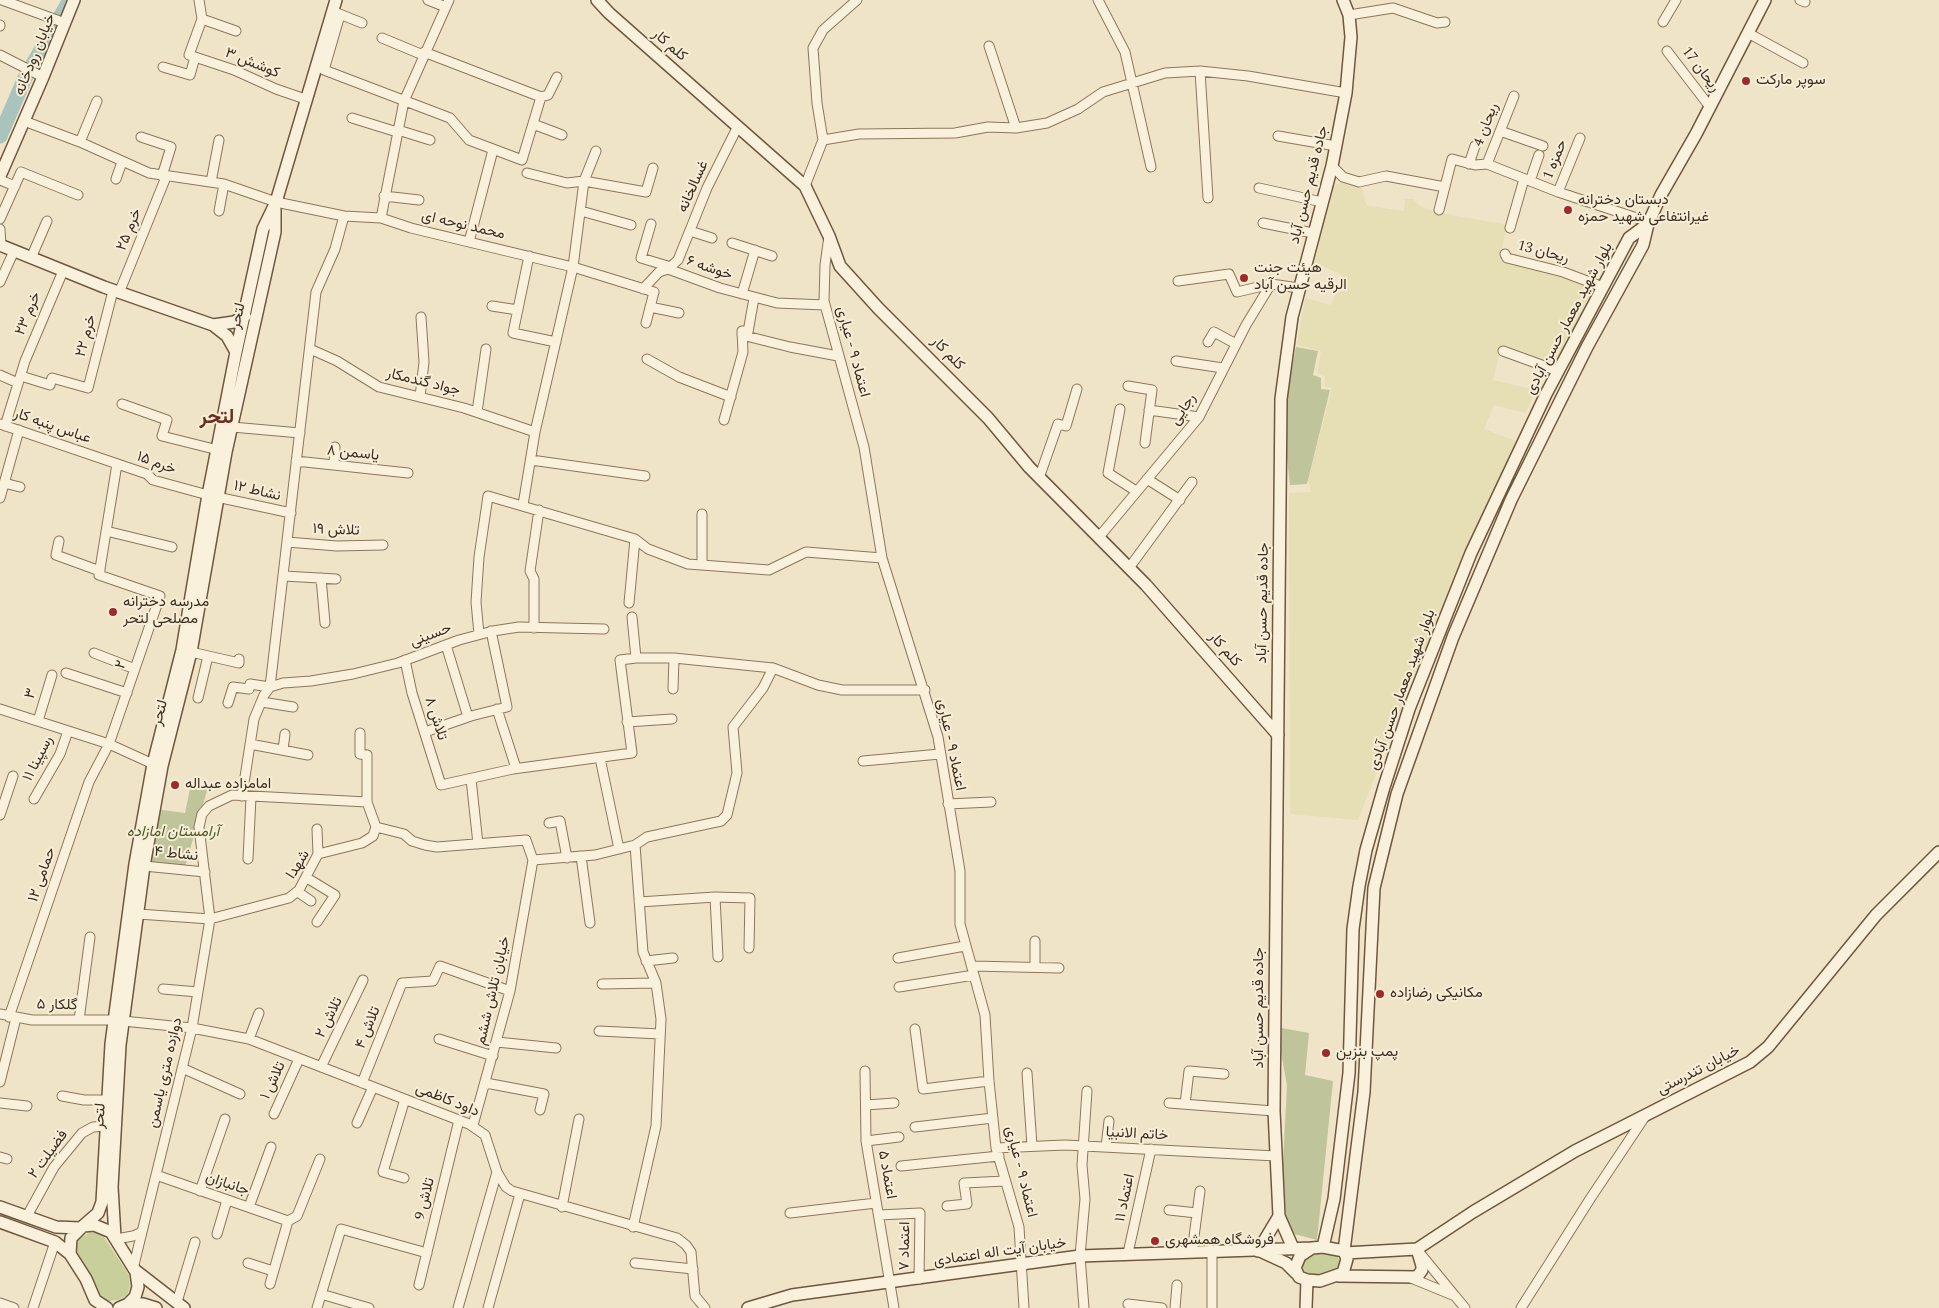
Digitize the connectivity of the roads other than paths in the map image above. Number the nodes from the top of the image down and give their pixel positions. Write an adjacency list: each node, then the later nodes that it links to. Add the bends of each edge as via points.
1 (2, 0): 18 (street)
2 (74, 0): 18 (street, خیابان رودخانه)
3 (199, 0): 15 (street)
4 (336, 0): 13 (street, لتحر)
5 (428, 0): 12 (street)
6 (598, 0): 44 (street, کلم کار)
7 (857, 0): 54 (street, via 823,30 813,48)
8 (1098, 0): 33 (street, via 1125,52)
9 (1344, 0): 14 (street, جاده قدیم حسن آباد)
10 (1676, 0): 17 (street)
11 (1765, 0): 21 (street)
12 (448, 3): 25 (street)
13 (336, 13): 19 (street); 37 (street, لتحر); 39 (street, via 324,70)
14 (1349, 15): 16 (street, via 1393,8 1437,23); 34 (street, جاده قدیم حسن آباد, via 1351,46)
15 (202, 19): 20 (street); 27 (street)
16 (1445, 22)
17 (1664, 22)
18 (65, 23): 32 (street, خیابان رودخانه)
19 (362, 23)
20 (236, 31)
21 (1748, 33): 28 (street); 40 (street)
22 (382, 38): 25 (street)
23 (989, 46): 45 (street)
24 (1667, 50): 40 (street, ریحان 17)
25 (424, 54): 36 (street); 39 (street)
26 (0, 55): 32 (street)
27 (192, 56): 29 (street, via 190,75); 37 (street, کوشش ۳)
28 (1803, 63)
29 (163, 67)
30 (1200, 71): 33 (street, via 1165,73); 34 (street, via 1272,79); 84 (street)
31 (558, 76): 36 (street, via 548,95)
32 (43, 77): 42 (street, خیابان رودخانه)
33 (1133, 83): 45 (street, via 1102,92 1055,120); 64 (street)
34 (1346, 93): 56 (street, جاده قدیم حسن آباد)
35 (1514, 96): 47 (street, ریحان 4)
36 (541, 97): 43 (street)
37 (305, 99): 86 (street, لتحر)
38 (97, 101): 55 (street)
39 (404, 101): 46 (street); 58 (street, via 450,118 470,140)
40 (1710, 107): 96 (street)
41 (352, 118): 46 (street)
42 (24, 121): 55 (street, محمد نوحه ای); 67 (street, خیابان رودخانه)
43 (533, 124): 48 (street); 58 (street, via 522,160)
44 (738, 126): 77 (street, کلم کار); 101 (street, غسالخانه)
45 (1016, 128): 54 (street, via 988,127 955,133 860,134)
46 (397, 131): 53 (street); 83 (street)
47 (1500, 131): 62 (street, ریحان 4); 72 (street, via 1541,151)
48 (562, 135)
49 (1278, 136): 56 (street)
50 (141, 138): 68 (street, خرم ۲۵, via 171,148)
51 (1580, 138): 81 (street, حمزه 1)
52 (219, 140): 74 (street)
53 (430, 140)
54 (823, 140): 77 (street)
55 (80, 142): 60 (street, محمد نوحه ای)
56 (1336, 146): 63 (street, جاده قدیم حسن آباد)
57 (1475, 146): 61 (street)
58 (493, 150): 105 (street)
59 (596, 151): 73 (street)
60 (122, 162): 68 (street, محمد نوحه ای); 70 (street)
61 (1469, 164): 62 (street); 79 (street, via 1452,159)
62 (1487, 164): 72 (street)
63 (1332, 166): 69 (street); 78 (street, جاده قدیم حسن آباد)
64 (1151, 167)
65 (653, 168): 73 (street, via 646,192)
66 (526, 173): 73 (street, via 567,183)
67 (0, 176)
68 (164, 176): 74 (street, محمد نوحه ای); 123 (street, خرم ۲۵)
69 (1343, 177): 78 (street, via 1328,182); 79 (street, via 1359,182 1386,176)
70 (116, 179)
71 (0, 180): 76 (street)
72 (1527, 180): 81 (street); 99 (street)
73 (584, 181): 90 (street)
74 (211, 182): 75 (street, محمد نوحه ای)
75 (224, 184): 86 (street, محمد نوحه ای); 89 (street)
76 (15, 186): 82 (street, via 21,172); 93 (street)
77 (805, 186): 103 (street, کلم کار)
78 (1326, 187): 87 (street, جاده قدیم حسن آباد)
79 (1445, 187): 88 (street)
80 (1259, 188): 87 (street)
81 (1558, 192): 96 (street)
82 (78, 195)
83 (384, 196): 85 (street); 92 (street)
84 (1208, 198)
85 (420, 200)
86 (276, 202): 91 (street, محمد نوحه ای); 131 (street, لتحر, via 263,229); 163 (street, لتحر, via 275,232)
87 (1322, 202): 102 (street, جاده قدیم حسن آباد)
88 (1439, 210)
89 (219, 211)
90 (581, 211): 98 (street); 115 (street)
91 (344, 216): 92 (street, محمد نوحه ای); 139 (street, via 336,249 316,292)
92 (381, 218): 105 (street, محمد نوحه ای)
93 (0, 220)
94 (48, 220): 113 (street)
95 (1263, 223): 102 (street)
96 (1649, 223): 120 (street, بلوار شهید معمار حسن آبادی, via 1629,238); 394 (street, بلوار شهید معمار حسن آبادی, via 1643,245 1587,347 1511,500 1453,637 1397,794 1374,888 1364,1092)
97 (651, 224): 114 (street, خوشه ۶, via 641,258)
98 (631, 226)
99 (1510, 228)
100 (0, 229): 107 (street)
101 (690, 231): 104 (street); 114 (street, غسالخانه)
102 (1313, 233): 121 (street, جاده قدیم حسن آباد)
103 (829, 236): 126 (street, اعتماد ۹ - عیاری); 177 (street, کلم کار, via 840,266 988,418)
104 (712, 238)
105 (469, 242): 111 (street, محمد نوحه ای)
106 (732, 242): 108 (street)
107 (0, 245): 109 (street)
108 (755, 250): 112 (street); 124 (street)
109 (14, 251): 113 (street); 118 (street)
110 (1505, 254): 120 (street, ریحان 13, via 1507,258)
111 (529, 256): 115 (street, محمد نوحه ای); 129 (street)
112 (772, 256)
113 (31, 258): 116 (street)
114 (672, 265): 122 (street, via 659,272); 124 (street, خوشه ۶)
115 (573, 266): 122 (street, محمد نوحه ای); 136 (street)
116 (62, 271): 123 (street); 149 (street, خرم ۲۳)
117 (1178, 281): 119 (street, via 1229,274 1237,292)
118 (0, 282)
119 (1271, 284): 121 (street); 138 (street, رجایی)
120 (1603, 286): 147 (street, بلوار شهید معمار حسن آبادی)
121 (1300, 288): 242 (street, جاده قدیم حسن آباد, via 1292,317 1281,399)
122 (643, 289): 128 (street, via 654,292)
123 (116, 292): 134 (street); 149 (street, خرم ۲۲, via 88,388 52,378 50,385)
124 (742, 294): 125 (street, خوشه ۶)
125 (754, 298): 126 (street, خوشه ۶, via 776,303); 135 (street, via 748,332 742,331)
126 (825, 305): 143 (street, اعتماد ۹ - عیاری)
127 (492, 306): 129 (street)
128 (650, 308): 130 (street); 133 (street)
129 (518, 310): 136 (street, via 513,334)
130 (679, 313)
131 (245, 316): 134 (street, via 226,325); 142 (street, لتحر)
132 (421, 317): 152 (street, via 424,362)
133 (646, 323)
134 (213, 325): 142 (street, via 227,336)
135 (742, 335): 143 (street); 153 (street, via 743,352)
136 (556, 342): 165 (street)
137 (1208, 342): 138 (street, via 1214,332)
138 (1236, 344): 146 (street, رجایی)
139 (310, 349): 152 (street, جواد گندمکار, via 379,387); 166 (street)
140 (486, 349): 158 (street)
141 (1502, 351): 147 (street)
142 (236, 352): 169 (street, لتحر)
143 (838, 356): 197 (street, اعتماد ۹ - عیاری, via 864,447)
144 (647, 359): 153 (street, via 679,377)
145 (1176, 361): 146 (street)
146 (1223, 368): 159 (street, رجایی)
147 (1558, 371): 388 (street, بلوار شهید معمار حسن آبادی, via 1471,554 1434,644 1409,709 1366,850 1354,929 1348,1083 1334,1199)
148 (0, 375): 149 (street)
149 (20, 379): 162 (street, خرم ۲۳)
150 (1128, 386): 156 (street, via 1152,390)
151 (1077, 389): 177 (street, via 1066,426 1058,424)
152 (420, 397): 158 (street, جواد گندمکار)
153 (731, 397): 161 (street)
154 (122, 404): 160 (street)
155 (1120, 409): 182 (street, via 1108,473)
156 (1149, 410): 159 (street); 167 (street)
157 (170, 411): 160 (street)
158 (477, 412): 165 (street, جواد گندمکار)
159 (1199, 417): 178 (street, رجایی)
160 (167, 420): 169 (street, via 162,436)
161 (724, 420)
162 (3, 425): 164 (street, عباس پنبه کار)
163 (232, 427): 166 (street); 183 (street, لتحر)
164 (19, 430): 170 (street, عباس پنبه کار); 180 (street)
165 (535, 432): 171 (street)
166 (300, 433): 172 (street)
167 (1145, 444)
168 (335, 446): 174 (street)
169 (218, 450): 183 (street, لتحر)
170 (95, 457): 173 (street, خرم ۱۵)
171 (530, 460): 176 (street); 186 (street)
172 (296, 461): 174 (street, یاسمن ۸); 188 (street)
173 (117, 464): 183 (street, خرم ۱۵, via 147,474 153,480); 190 (street)
174 (334, 465): 175 (street, یاسمن ۸)
175 (408, 473)
176 (645, 476)
177 (1039, 478): 191 (street, کلم کار)
178 (1147, 479): 182 (street, رجایی); 185 (street)
179 (1192, 482): 185 (street)
180 (4, 483): 181 (street); 184 (street)
181 (20, 487)
182 (1136, 491): 191 (street, رجایی)
183 (213, 496): 188 (street, نشاط ۱۲); 212 (street, لتحر); 233 (street, لتحر)
184 (0, 498)
185 (1180, 500): 199 (street)
186 (523, 505): 187 (street); 210 (street, via 488,496 476,602)
187 (539, 510): 192 (street); 207 (street, via 530,572 534,579)
188 (291, 513): 194 (street)
189 (702, 514): 198 (street)
190 (106, 531): 196 (street); 200 (street)
191 (1099, 537): 199 (street, کلم کار)
192 (635, 540): 198 (street, via 688,564); 204 (street)
193 (59, 541): 200 (street, via 56,555)
194 (288, 542): 195 (street, تلاش ۱۹); 201 (street)
195 (383, 545)
196 (172, 547)
197 (882, 558): 198 (street, via 806,552 769,570); 225 (street, اعتماد ۹ - عیاری)
198 (702, 565)
199 (1129, 568): 242 (street, کلم کار)
200 (100, 571): 220 (street, ۲, via 99,575 160,596)
201 (284, 576): 202 (street); 223 (street)
202 (321, 578): 203 (street); 206 (street)
203 (336, 579)
204 (629, 603)
205 (632, 617): 215 (street)
206 (325, 623)
207 (534, 628): 208 (street, حسینی); 209 (street, حسینی)
208 (604, 628)
209 (491, 631): 210 (street, حسینی); 231 (street, via 507,707)
210 (479, 634): 211 (street, حسینی)
211 (446, 645): 218 (street, حسینی); 234 (street)
212 (191, 652): 214 (street); 233 (street, لتحر)
213 (94, 653): 220 (street)
214 (208, 656): 217 (street, via 239,663); 227 (street)
215 (636, 658): 216 (street); 237 (street, via 620,660)
216 (674, 658): 219 (street); 224 (street)
217 (239, 659)
218 (405, 660): 223 (street, حسینی, via 353,674); 239 (street, تلاش ۸)
219 (773, 668): 225 (street, via 830,688); 264 (street, via 763,688 733,727 737,773 724,818 647,837)
220 (135, 669): 226 (street, ۲)
221 (66, 673): 226 (street)
222 (52, 675): 236 (street, ۳)
223 (270, 687): 228 (street); 229 (street, حسینی, via 250,684 249,689 233,686)
224 (673, 689)
225 (924, 690): 246 (street, اعتماد ۹ - عیاری)
226 (127, 693): 243 (street, ۲)
227 (198, 698)
228 (262, 702): 230 (street); 244 (street, via 254,719)
229 (228, 703)
230 (293, 707)
231 (497, 709): 234 (street); 251 (street)
232 (0, 710): 236 (street)
233 (172, 712): 250 (street, لتحر)
234 (468, 717): 239 (street)
235 (672, 719): 237 (street)
236 (38, 721): 238 (street)
237 (627, 722): 248 (street, via 632,753)
238 (68, 731): 243 (street); 255 (street, رسپینا ۱۱, via 60,754)
239 (425, 732): 253 (street, تلاش ۸, via 441,785)
240 (360, 733): 256 (street, via 360,754 367,754)
241 (285, 734): 245 (street)
242 (1278, 735): 337 (street, جاده قدیم حسن آباد)
243 (109, 744): 250 (street); 302 (street, حمامی ۱۲, via 89,782)
244 (250, 744): 245 (street); 254 (street)
245 (283, 750): 247 (street)
246 (940, 754): 249 (street); 258 (street, اعتماد ۹ - عیاری)
247 (308, 756)
248 (600, 758): 251 (street); 265 (street)
249 (863, 761)
250 (158, 765): 272 (street, لتحر); 304 (street, لتحر, via 135,864)
251 (516, 768): 253 (street)
252 (13, 776): 259 (street)
253 (471, 779): 263 (street)
254 (247, 796): 256 (street, دوازده متری یاسمن); 269 (street); 273 (street, دوازده متری یاسمن, via 232,794 219,799 202,814 199,827)
255 (34, 799)
256 (367, 802): 261 (street)
257 (991, 802): 258 (street)
258 (948, 804): 285 (street, اعتماد ۹ - عیاری, via 960,871 960,924)
259 (0, 816)
260 (549, 823): 270 (street, via 560,821)
261 (376, 827): 263 (street, via 437,847); 267 (street, شهدا, via 376,833 367,842)
262 (317, 829): 267 (street)
263 (478, 844): 271 (street, via 526,840)
264 (634, 845): 265 (street); 278 (street)
265 (619, 849): 268 (street)
266 (1939, 852): 339 (street, خیابان تندرستی, via 1868,924 1759,1056)
267 (318, 854): 274 (street, شهدا)
268 (581, 856): 270 (street); 282 (street)
269 (248, 858)
270 (567, 858): 271 (street)
271 (533, 860): 299 (street, خیابان تلاش ششم)
272 (144, 866): 273 (street, نشاط ۴); 279 (street, لتحر)
273 (206, 872): 280 (street, دوازده متری یاسمن)
274 (307, 878): 275 (street, شهدا); 281 (street, via 335,895)
275 (298, 892): 277 (street); 280 (street, شهدا, via 277,903)
276 (715, 897): 278 (street); 286 (street, via 751,899); 287 (street)
277 (311, 901)
278 (639, 902): 290 (street)
279 (138, 914): 280 (street, شهدا); 304 (street, لتحر)
280 (210, 919): 300 (street, دوازده متری یاسمن)
281 (317, 922)
282 (590, 922)
283 (90, 937): 303 (street)
284 (1035, 941): 291 (street)
285 (965, 946): 289 (street); 293 (street, اعتماد ۹ - عیاری)
286 (749, 948)
287 (718, 957)
288 (673, 958): 290 (street)
289 (898, 958)
290 (646, 961): 295 (street)
291 (1035, 967): 292 (street); 293 (street)
292 (1060, 968)
293 (973, 970): 297 (street); 320 (street, اعتماد ۹ - عیاری, via 986,1023)
294 (363, 980): 315 (street, تلاش ۲)
295 (656, 983): 296 (street); 308 (street)
296 (602, 984)
297 (899, 987)
298 (163, 989): 300 (street)
299 (510, 991): 311 (street, خیابان تلاش ششم); 322 (street, تلاش ۴, via 440,966 433,982 402,983)
300 (198, 992): 305 (street, دوازده متری یاسمن)
301 (259, 1013): 309 (street)
302 (8, 1017): 303 (street, گلکار ۵); 321 (street, via 11,1040)
303 (78, 1020): 304 (street, گلکار ۵)
304 (119, 1020): 305 (street, داود کاظمی); 328 (street, لتحر); 385 (street, لتحر, via 112,1187)
305 (192, 1028): 309 (street, داود کاظمی); 316 (street, دوازده متری یاسمن)
306 (915, 1030): 320 (street, via 923,1089)
307 (598, 1031): 308 (street)
308 (660, 1034): 382 (street, via 656,1126)
309 (249, 1039): 314 (street, داود کاظمی)
310 (439, 1039): 313 (street)
311 (497, 1042): 312 (street); 313 (street, خیابان تلاش ششم)
312 (556, 1048)
313 (493, 1056): 323 (street, خیابان تلاش ششم)
314 (300, 1059): 315 (street, داود کاظمی); 338 (street, تلاش ۱)
315 (321, 1067): 322 (street, داود کاظمی)
316 (182, 1068): 326 (street); 361 (street, دوازده متری یاسمن)
317 (865, 1071): 334 (street, اعتماد ۵)
318 (1027, 1073): 351 (street)
319 (1224, 1074): 333 (street, via 1189,1071)
320 (989, 1080): 340 (street, اعتماد ۹ - عیاری)
321 (0, 1082)
322 (362, 1083): 324 (street, داود کاظمی)
323 (486, 1083): 336 (street, via 544,1094); 347 (street, خیابان تلاش ششم)
324 (373, 1087): 329 (street, داود کاظمی); 345 (street)
325 (1087, 1091): 352 (street)
326 (240, 1094)
327 (62, 1096): 328 (street)
328 (108, 1100): 346 (street, لتحر)
329 (405, 1100): 343 (street, داود کاظمی); 362 (street, via 383,1172)
330 (1169, 1102): 333 (street)
331 (0, 1103): 335 (street)
332 (894, 1103): 334 (street)
333 (1185, 1104): 337 (street)
334 (866, 1105): 350 (street, اعتماد ۵)
335 (27, 1106)
336 (540, 1110)
337 (1274, 1111): 357 (street, جاده قدیم حسن آباد)
338 (274, 1114)
339 (1648, 1114): 390 (street, خیابان تندرستی, via 1575,1150); 441 (street)
340 (993, 1118): 348 (street); 356 (street, اعتماد ۹ - عیاری)
341 (225, 1119): 364 (street)
342 (579, 1119): 369 (street)
343 (459, 1120): 347 (street, داود کاظمی); 395 (street, تلاش 9)
344 (1108, 1121): 354 (street)
345 (357, 1123)
346 (106, 1126): 377 (street, فضیلت ۲, via 93,1127 77,1139 41,1186); 381 (street, لتحر, via 102,1202 98,1213)
347 (472, 1126): 360 (street, داود کاظمی, via 486,1135)
348 (915, 1127)
349 (898, 1137): 350 (street)
350 (866, 1142): 368 (street, اعتماد ۵)
351 (1032, 1146): 352 (street, خاتم الانبیا); 356 (street, خاتم الانبیا)
352 (1083, 1146): 354 (street, خاتم الانبیا); 398 (street, via 1085,1199)
353 (271, 1147): 372 (street)
354 (1106, 1147): 355 (street, خاتم الانبیا)
355 (1151, 1149): 357 (street, خاتم الانبیا); 396 (street, اعتماد ۱۱)
356 (998, 1152): 359 (street, خاتم الانبیا); 363 (street, اعتماد ۹ - عیاری)
357 (1276, 1156): 378 (street, جاده قدیم حسن آباد)
358 (320, 1159): 379 (street, via 297,1216)
359 (901, 1166)
360 (497, 1172): 366 (street, داود کاظمی, via 506,1187); 429 (street)
361 (156, 1175): 364 (street, جانبازان); 383 (street, دوازده متری یاسمن)
362 (404, 1178)
363 (1005, 1181): 370 (street, via 964,1183 967,1204); 401 (street, اعتماد ۹ - عیاری, via 1019,1227)
364 (200, 1191): 367 (street, جانبازان)
365 (1200, 1191): 375 (street)
366 (520, 1194): 369 (street, داود کاظمی); 430 (street)
367 (227, 1200): 372 (street, جانبازان); 384 (street)
368 (876, 1203): 374 (street); 376 (street, اعتماد ۵)
369 (562, 1206): 382 (street, داود کاظمی)
370 (947, 1206)
371 (0, 1207): 377 (street)
372 (249, 1207): 379 (street, جانبازان)
373 (1169, 1210): 375 (street)
374 (790, 1213)
375 (1197, 1213): 392 (street)
376 (879, 1215): 408 (street, اعتماد ۷, via 920,1213); 410 (street, اعتماد ۵)
377 (27, 1216): 381 (street, via 56,1226)
378 (1279, 1216): 389 (street, جاده قدیم حسن آباد); 391 (street)
379 (288, 1221): 404 (street)
380 (0, 1222): 386 (street)
381 (81, 1227): 385 (street, via 100,1226); 397 (street, لتحر, via 71,1240)
382 (633, 1227): 402 (street, داود کاظمی, via 677,1238 691,1252)
383 (142, 1232): 385 (street); 403 (street, دوازده متری یاسمن)
384 (217, 1234)
385 (116, 1238): 403 (street)
386 (55, 1242): 397 (street); 423 (street)
387 (195, 1242): 419 (street)
388 (1317, 1247): 389 (street, خیابان آیت اله اعتمادی); 394 (street); 405 (street, via 1298,1260)
389 (1293, 1248): 391 (street, خیابان آیت اله اعتمادی)
390 (1417, 1249): 394 (street); 407 (street, via 1422,1270 1417,1277); 416 (street)
391 (1258, 1251): 393 (street, خیابان آیت اله اعتمادی); 405 (street, via 1286,1263)
392 (1192, 1252): 393 (street, خیابان آیت اله اعتمادی); 396 (street, خیابان آیت اله اعتمادی)
393 (1212, 1252): 438 (street)
394 (1344, 1252): 406 (street, via 1346,1266)
395 (427, 1253): 412 (street, تلاش 9); 415 (street, via 341,1229)
396 (1128, 1253): 398 (street, خیابان آیت اله اعتمادی)
397 (70, 1254): 414 (street)
398 (1080, 1256): 401 (street, خیابان آیت اله اعتمادی); 435 (street)
399 (248, 1263): 404 (street)
400 (635, 1263): 402 (street)
401 (1021, 1266): 408 (street, خیابان آیت اله اعتمادی); 434 (street, اعتماد ۹ - عیاری)
402 (692, 1269): 431 (street, داود کاظمی, via 695,1296)
403 (134, 1270): 419 (street); 420 (street, via 138,1290)
404 (273, 1271): 411 (street)
405 (1296, 1273): 409 (street)
406 (1338, 1276): 407 (street); 409 (street, via 1320,1281)
407 (1411, 1278): 416 (street)
408 (919, 1279): 410 (street, خیابان آیت اله اعتمادی)
409 (1307, 1280): 439 (street)
410 (889, 1283): 432 (street, خیابان آیت اله اعتمادی, via 792,1295); 433 (street, اعتماد ۵)
411 (270, 1284)
412 (419, 1285)
413 (1177, 1285): 437 (street)
414 (90, 1292): 424 (street); 425 (street)
415 (321, 1294): 427 (street); 428 (street)
416 (1455, 1296): 440 (street)
417 (0, 1303): 422 (street)
418 (1128, 1304): 421 (street)
419 (181, 1305)
420 (123, 1307): 426 (street, via 144,1304)
421 (1144, 1307): 436 (street)
422 (14, 1308)
423 (33, 1308)
424 (91, 1308)
425 (107, 1308)
426 (156, 1308)
427 (317, 1308)
428 (368, 1308)
429 (458, 1308)
430 (488, 1308)
431 (705, 1308)
432 (748, 1308)
433 (894, 1308)
434 (1024, 1308)
435 (1084, 1308)
436 (1162, 1308)
437 (1175, 1308)
438 (1212, 1308)
439 (1306, 1308)
440 (1465, 1308)
441 (1521, 1308)

